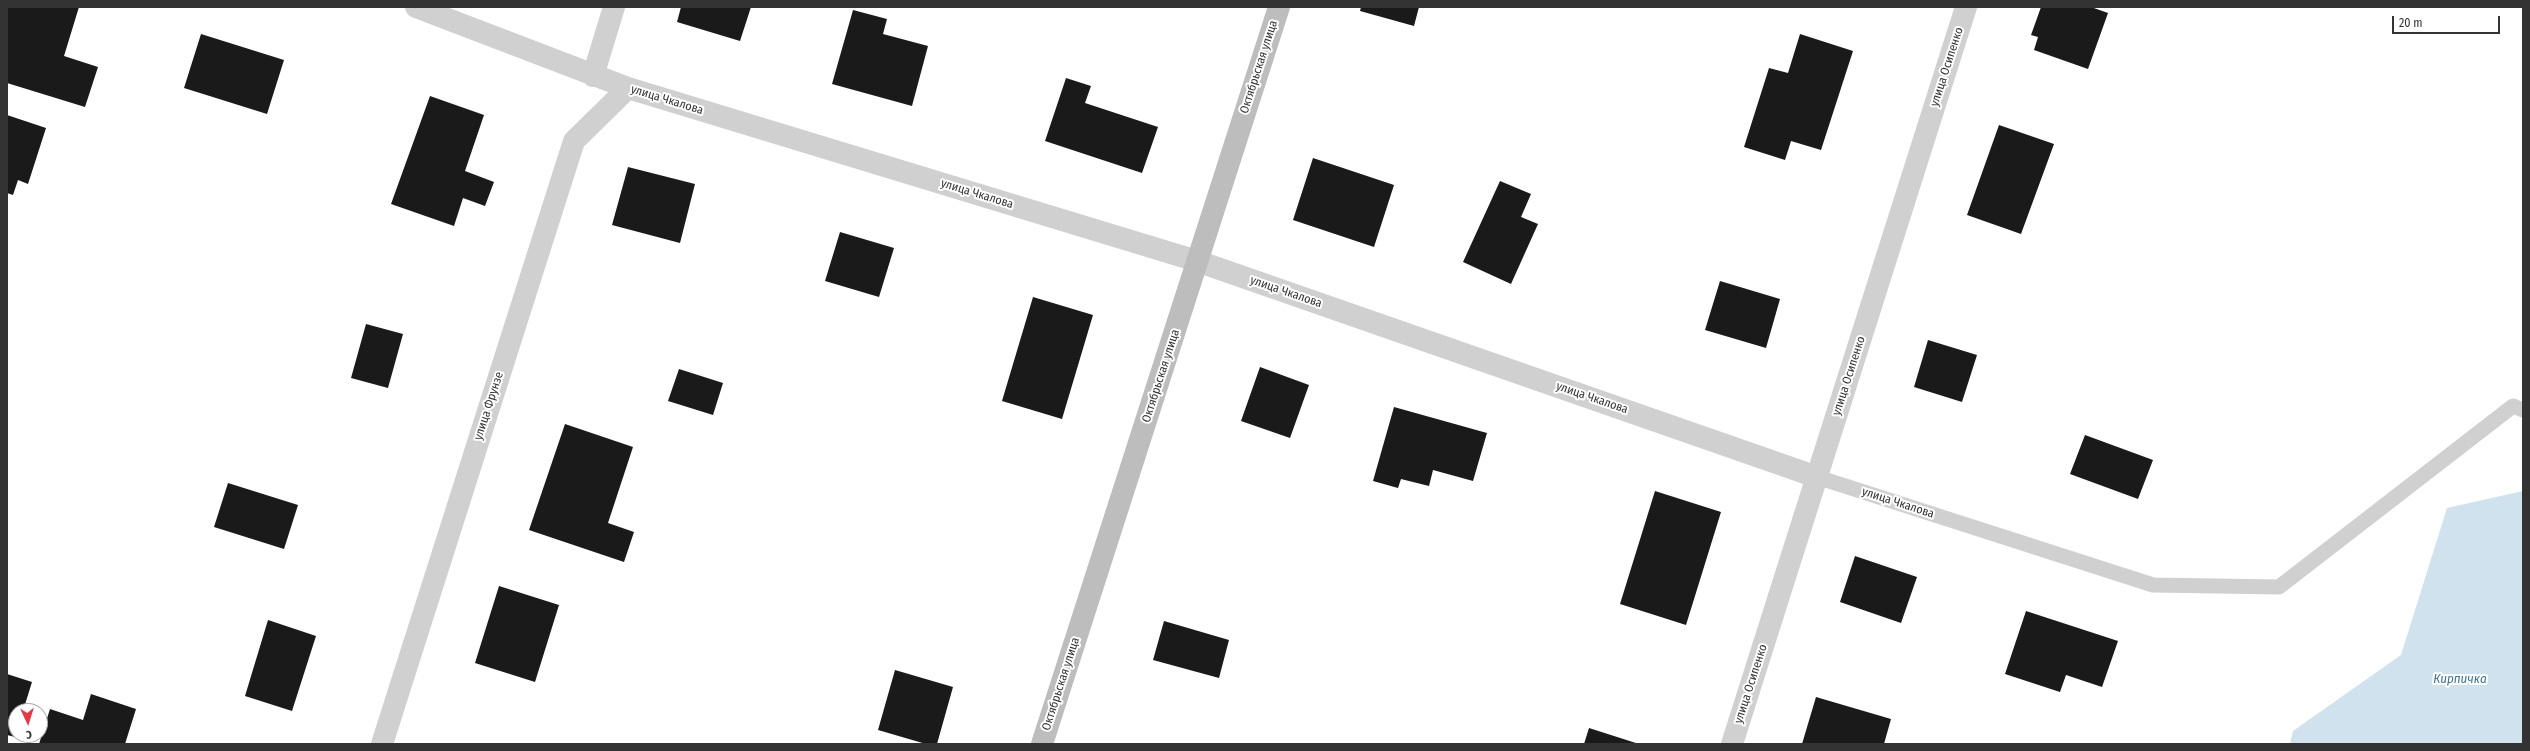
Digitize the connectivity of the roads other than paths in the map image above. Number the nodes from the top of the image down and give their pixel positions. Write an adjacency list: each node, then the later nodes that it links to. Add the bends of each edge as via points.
1 (416, 7): 5 (street, улица Чкалова)
2 (614, 7): 5 (street)
3 (1279, 7): 7 (street, Октябрьская улица)
4 (1966, 7): 9 (street, улица Осипенко)
5 (593, 76): 6 (street, улица Чкалова)
6 (628, 88): 7 (street, улица Чкалова); 10 (street, улица Фрунзе, via 574,141)
7 (1198, 261): 9 (street, улица Чкалова); 11 (street, Октябрьская улица)
8 (2523, 410): 9 (lane, улица Чкалова, via 2513,406 2279,587 2153,585)
9 (1817, 477): 12 (street, улица Осипенко)
10 (382, 744)
11 (1042, 744)
12 (1732, 744)

